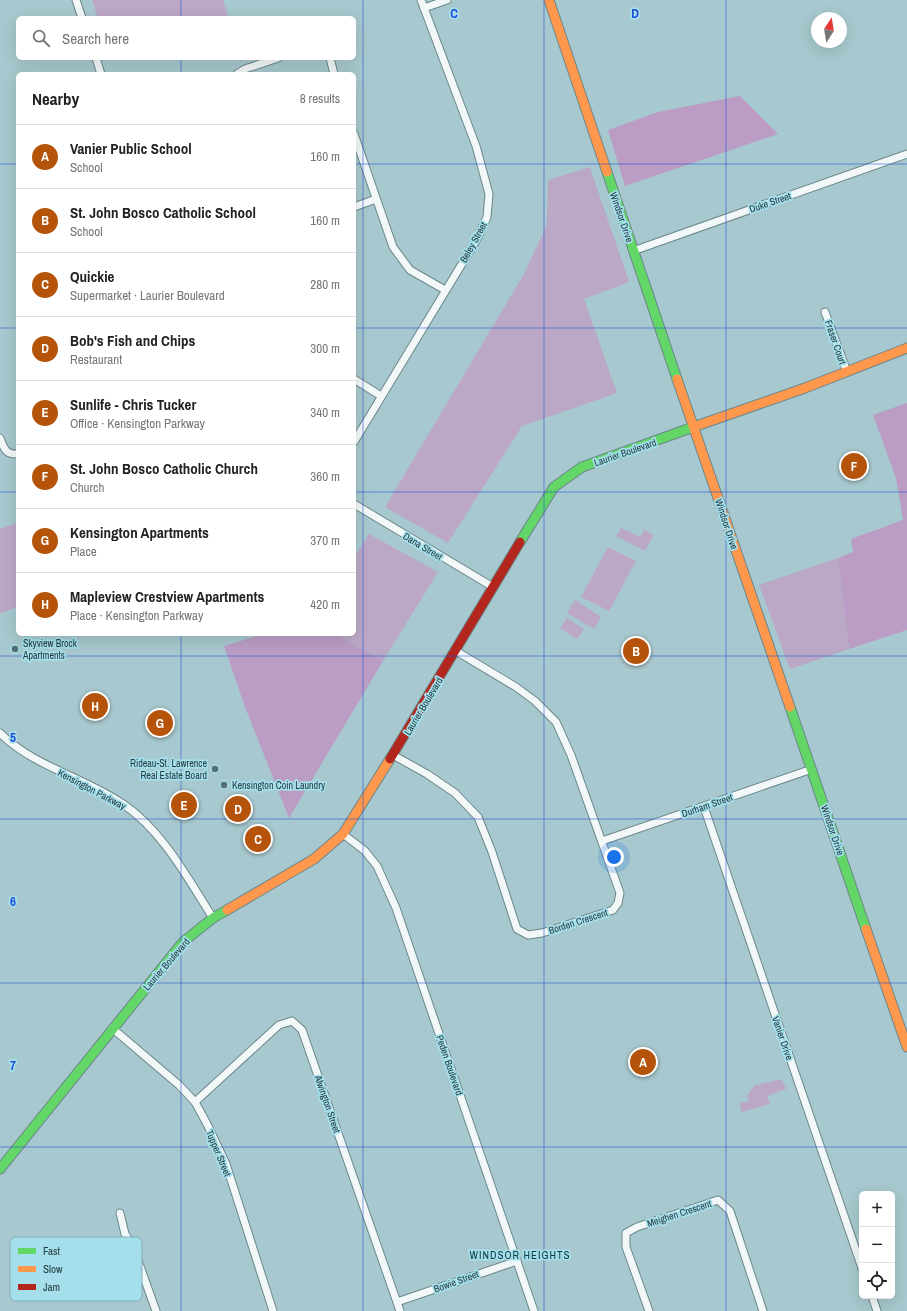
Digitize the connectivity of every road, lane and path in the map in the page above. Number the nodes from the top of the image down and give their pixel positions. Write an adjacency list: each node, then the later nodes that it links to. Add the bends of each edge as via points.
1 (76, 0): 6 (street)
2 (422, 0): 5 (street, Beley Street)
3 (447, 0): 5 (street)
4 (549, 0): 17 (street, Windsor Drive)
5 (424, 8): 18 (street, Beley Street, via 476,146 489,194 487,217 477,239)
6 (81, 16)
7 (97, 60): 10 (street)
8 (272, 60): 11 (street)
9 (330, 60): 12 (street)
10 (100, 72)
11 (241, 72)
12 (334, 72)
13 (356, 140): 15 (street)
14 (907, 154): 17 (street, Duke Street)
15 (376, 199): 16 (street); 18 (street, via 393,247 410,270)
16 (356, 206)
17 (633, 251): 24 (street, Windsor Drive)
18 (445, 290): 23 (street, Beley Street)
19 (826, 312): 21 (street, Fraser Court)
20 (907, 348): 21 (street, Laurier Boulevard)
21 (846, 372): 24 (street, Laurier Boulevard)
22 (356, 380): 23 (street)
23 (381, 396): 26 (street, Beley Street)
24 (693, 428): 29 (street, Laurier Boulevard, via 582,467 554,487); 33 (street, Windsor Drive)
25 (0, 438): 27 (street, via 4,450 9,454)
26 (356, 439)
27 (16, 454)
28 (356, 505): 29 (street, Dana Street)
29 (493, 587): 30 (street, Laurier Boulevard)
30 (456, 651): 32 (street, Laurier Boulevard); 36 (street, Borden Crescent, via 516,687 556,722 571,755)
31 (0, 733): 37 (street, Kensington Parkway, via 41,763 86,783 123,804 143,819 160,838)
32 (393, 755): 35 (street, Laurier Boulevard); 36 (street, Borden Crescent, via 455,793 478,817 517,929 528,935 542,933 613,910 620,893)
33 (812, 769): 34 (street, Durham Street); 39 (street, Windsor Drive)
34 (704, 807): 36 (street, Durham Street); 45 (street, Vanier Drive)
35 (343, 834): 37 (street, Laurier Boulevard, via 314,860); 44 (street, Peden Boulevard, via 365,851 377,866 396,908)
36 (602, 841)
37 (213, 918): 38 (street, Laurier Boulevard, via 183,942)
38 (112, 1028): 40 (street, Tupper Street, via 179,1085); 41 (street, Laurier Boulevard)
39 (907, 1047)
40 (195, 1102): 48 (street, Alwington Street, via 279,1025 292,1021 302,1030); 50 (street, Tupper Street, via 226,1164)
41 (0, 1169)
42 (120, 1213): 43 (street)
43 (127, 1237)
44 (516, 1261): 48 (street, Bowie Street); 52 (street, Peden Boulevard)
45 (860, 1263)
46 (142, 1272): 49 (street)
47 (873, 1299): 55 (street)
48 (397, 1302): 51 (street, Alwington Street)
49 (156, 1311)
50 (273, 1311)
51 (400, 1311)
52 (534, 1311)
53 (649, 1311): 54 (street, Meighen Crescent, via 626,1247 626,1233 718,1200 730,1211)
54 (763, 1311)
55 (877, 1311)

